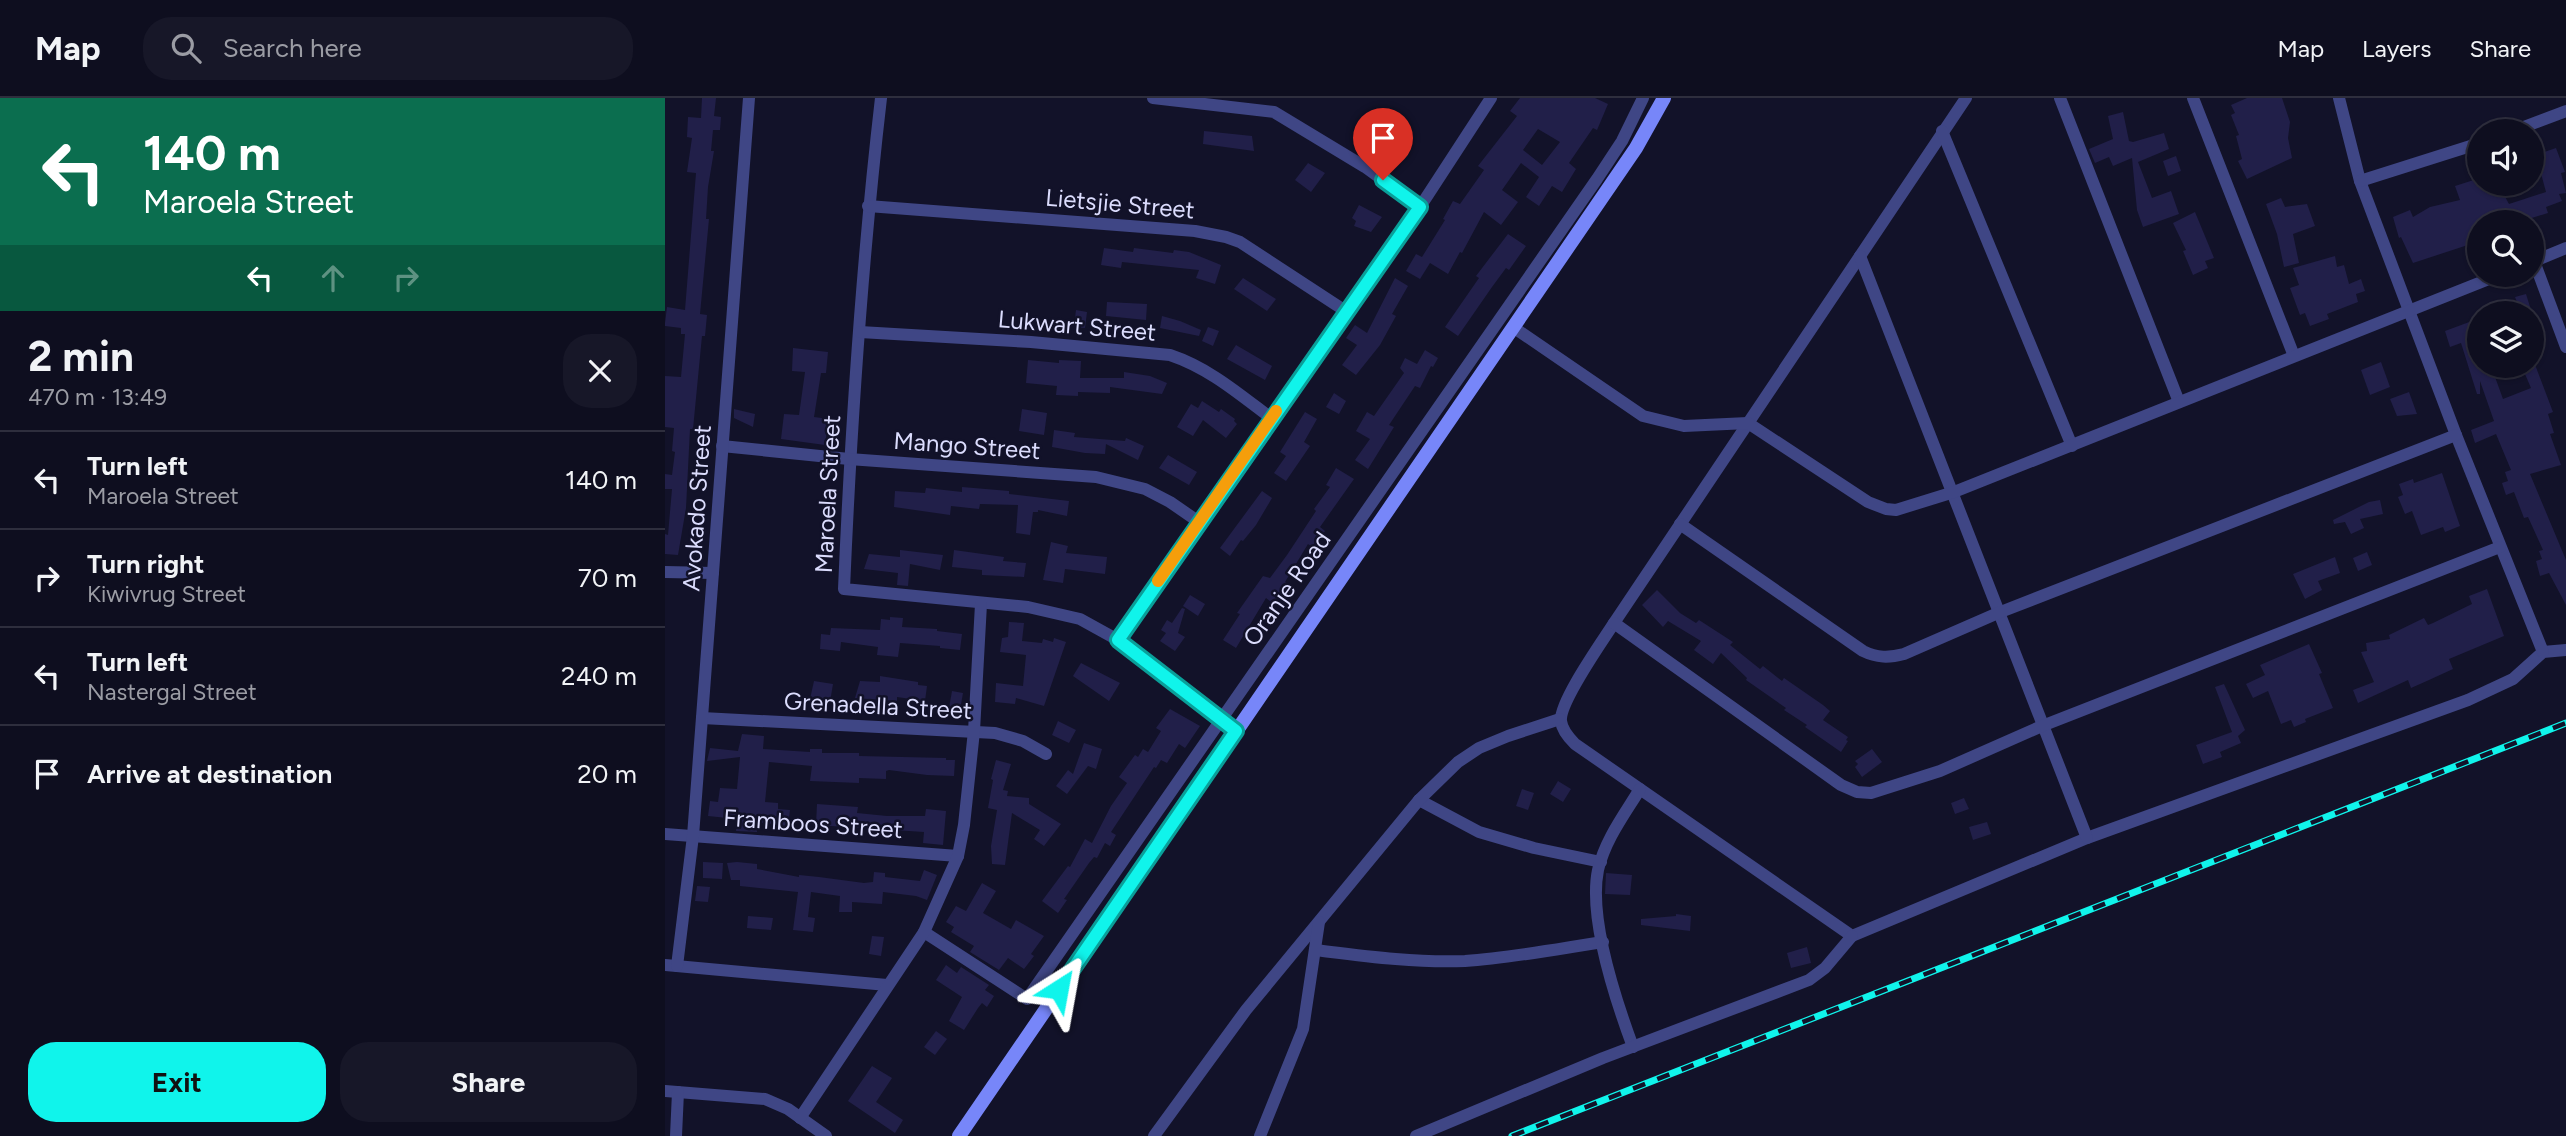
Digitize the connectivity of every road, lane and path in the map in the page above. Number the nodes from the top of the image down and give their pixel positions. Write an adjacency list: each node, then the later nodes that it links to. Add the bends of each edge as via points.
1 (749, 98): 33 (street, Avokado Street)
2 (881, 98): 16 (street, Maroela Street)
3 (1153, 98): 17 (street, via 1274,112 1365,167)
4 (1491, 98): 17 (street)
5 (1643, 98): 50 (street, Oranje Road, via 1597,179)
6 (1664, 98): 25 (street, via 1636,148)
7 (1966, 98): 13 (street)
8 (2060, 98): 29 (street)
9 (2193, 98): 28 (street)
10 (2339, 98): 15 (street)
11 (2566, 111): 12 (street)
12 (2544, 119)
13 (1942, 131): 19 (street); 34 (street)
14 (2467, 148): 15 (street)
15 (2360, 181): 23 (street)
16 (868, 206): 24 (street, Lietsjie Street, via 1226,237); 26 (street, Maroela Street)
17 (1420, 207): 24 (street)
18 (2566, 248): 20 (street)
19 (1860, 256): 31 (street); 36 (street)
20 (2544, 257)
21 (2469, 287): 23 (street)
22 (2543, 287): 27 (street)
23 (2409, 311): 28 (street); 32 (street)
24 (1347, 312): 30 (street)
25 (1513, 327): 31 (street, via 1643,416 1684,426); 52 (street)
26 (860, 332): 30 (street, Lukwart Street, via 1170,355 1215,375); 35 (street, Maroela Street)
27 (2566, 347)
28 (2294, 356): 29 (street)
29 (2179, 402): 34 (street)
30 (1271, 418): 37 (street)
31 (1748, 423): 36 (street, via 1868,502 1886,509); 38 (street)
32 (2456, 435): 39 (street); 43 (street)
33 (722, 446): 35 (street, Mango Street); 41 (street, Avokado Street)
34 (2071, 446): 36 (street)
35 (849, 459): 37 (street, Mango Street, via 1096,477 1145,489); 42 (street, Maroela Street, via 844,589)
36 (1954, 492): 43 (street)
37 (1199, 522): 45 (street)
38 (1680, 524): 43 (street, via 1872,655 1904,654); 44 (street)
39 (2500, 547): 47 (street); 51 (street)
40 (665, 572): 41 (street)
41 (713, 573): 48 (street, Avokado Street)
42 (981, 604): 45 (street, Maroela Street, via 1049,610 1080,619); 53 (street)
43 (1998, 613): 51 (street)
44 (1614, 623): 49 (street, via 1568,696); 51 (street, via 1857,792 1882,791 1940,771)
45 (1118, 640): 50 (street, Maroela Street)
46 (2566, 650): 47 (street)
47 (2543, 652): 59 (street, via 2513,679 2480,695)
48 (702, 718): 53 (street, Grenadella Street); 58 (street, Avokado Street)
49 (1560, 719): 55 (street, via 1575,744); 56 (street, via 1479,748)
50 (1222, 720): 52 (street, Maroela Street); 69 (street, Oranje Road)
51 (2042, 726): 59 (street)
52 (1236, 731): 70 (street)
53 (975, 732): 54 (street, Grenadella Street, via 1011,736); 60 (street)
54 (1046, 754)
55 (1640, 789): 61 (street); 64 (street)
56 (1419, 800): 61 (street, via 1479,832); 62 (street)
57 (665, 834): 58 (street, Framboos Street)
58 (693, 836): 60 (street, Framboos Street); 67 (street, Avokado Street, via 684,922)
59 (2087, 838): 64 (street)
60 (958, 856): 63 (street)
61 (1601, 862): 65 (street, via 1596,899)
62 (1319, 922): 66 (street); 77 (street, via 1246,1010)
63 (924, 932): 68 (street); 69 (street)
64 (1852, 936): 71 (street, via 1809,980)
65 (1602, 942): 66 (street, via 1463,961); 71 (street)
66 (1315, 950): 78 (street, via 1303,1029)
67 (671, 965): 68 (street)
68 (887, 985): 73 (street)
69 (1027, 999): 70 (street)
70 (1045, 1011): 76 (street)
71 (1633, 1047): 79 (street)
72 (671, 1092): 73 (street, via 765,1099); 74 (street)
73 (800, 1118): 75 (street)
74 (675, 1136)
75 (826, 1136)
76 (959, 1136)
77 (1154, 1136)
78 (1260, 1136)
79 (1416, 1136)

